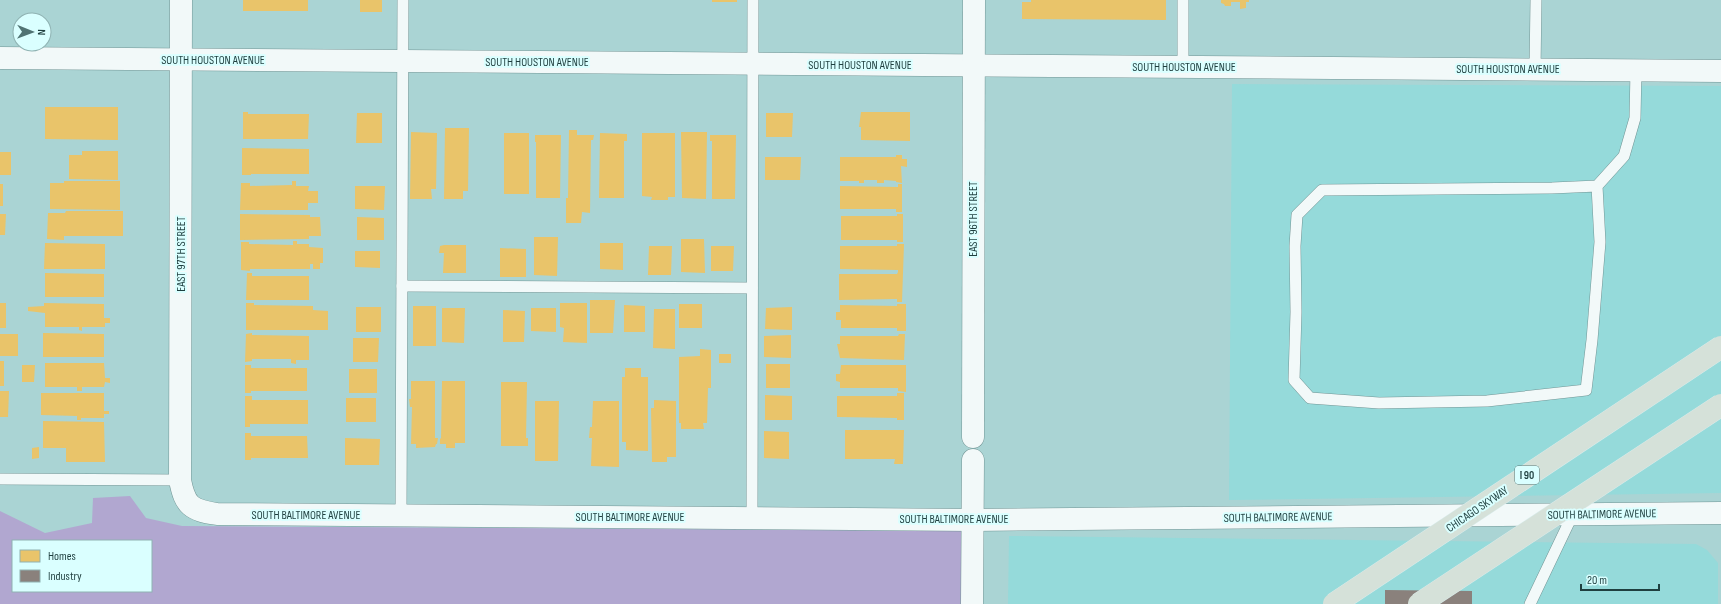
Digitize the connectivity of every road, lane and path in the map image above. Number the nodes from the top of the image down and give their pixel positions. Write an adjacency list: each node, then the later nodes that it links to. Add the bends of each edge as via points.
1 (181, 0): 8 (street, EAST 97TH STREET)
2 (403, 0): 9 (lane)
3 (753, 0): 10 (lane)
4 (974, 0): 11 (street, EAST 96TH STREET)
5 (1183, 0): 12 (lane)
6 (1536, 0): 13 (lane)
7 (0, 58): 8 (street, SOUTH HOUSTON AVENUE)
8 (181, 60): 9 (street, SOUTH HOUSTON AVENUE); 24 (street, EAST 97TH STREET)
9 (403, 61): 10 (street, SOUTH HOUSTON AVENUE); 17 (lane)
10 (753, 64): 11 (street, SOUTH HOUSTON AVENUE); 18 (lane)
11 (973, 65): 12 (street, SOUTH HOUSTON AVENUE); 21 (street, EAST 96TH STREET)
12 (1183, 67): 13 (street, SOUTH HOUSTON AVENUE)
13 (1535, 70): 14 (street, SOUTH HOUSTON AVENUE)
14 (1636, 70): 15 (street, SOUTH HOUSTON AVENUE); 16 (lane, via 1635,118 1624,156)
15 (1721, 71)
16 (1597, 186): 16 (lane, via 1322,190 1298,215 1295,246 1294,380 1310,398 1379,403 1487,401 1586,390 1600,242)
17 (402, 286): 18 (lane); 28 (lane)
18 (752, 288): 29 (lane)
19 (1721, 347): 32 (highway, CHICAGO SKYWAY / I 90, bridge)
20 (1721, 405): 33 (highway, bridge)
21 (973, 437)
22 (973, 460): 30 (street)
23 (0, 479): 24 (lane)
24 (180, 480): 25 (street, EAST 97TH STREET)
25 (189, 506): 28 (street, SOUTH BALTIMORE AVENUE, via 200,512 217,514)
26 (1721, 513): 27 (street, SOUTH BALTIMORE AVENUE)
27 (1572, 514): 30 (street, SOUTH BALTIMORE AVENUE); 34 (lane)
28 (401, 515): 29 (street, SOUTH BALTIMORE AVENUE)
29 (752, 518): 30 (street, SOUTH BALTIMORE AVENUE)
30 (973, 520): 31 (street)
31 (972, 604)
32 (1334, 604)
33 (1419, 604)
34 (1530, 604)

